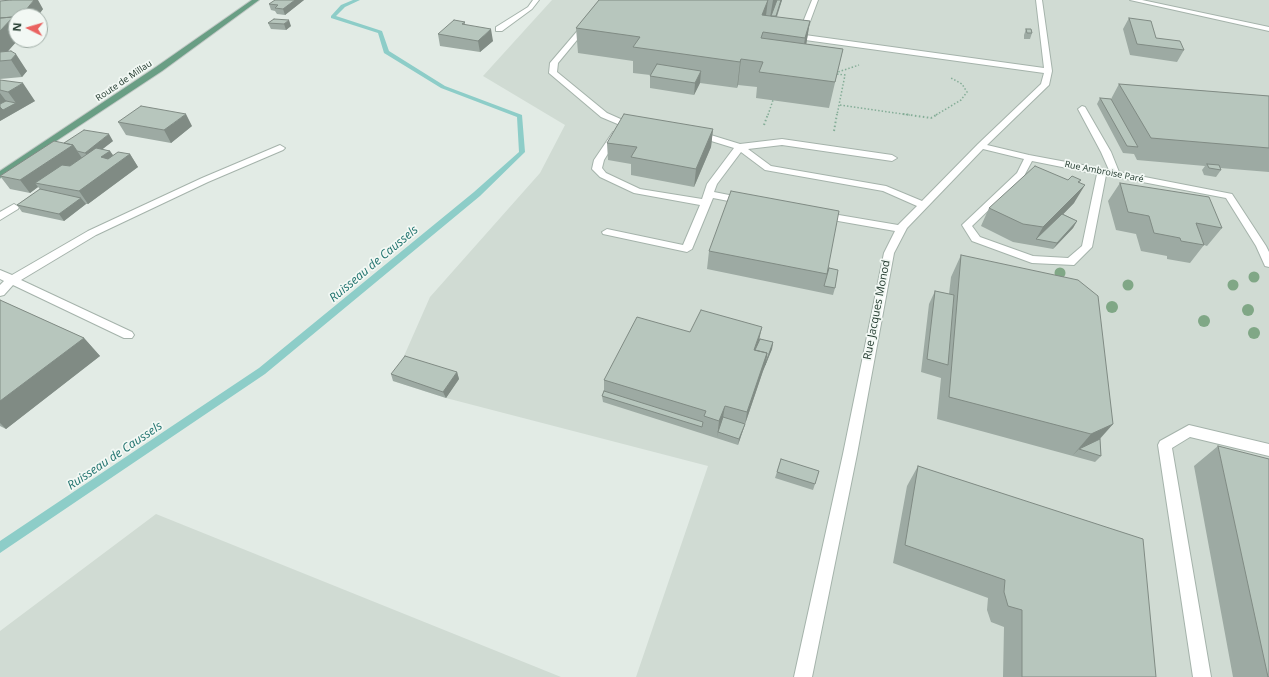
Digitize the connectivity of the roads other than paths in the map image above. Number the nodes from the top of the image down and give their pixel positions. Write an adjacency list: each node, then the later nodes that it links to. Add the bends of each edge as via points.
1 (256, 0): 21 (main road, Route de Millau, via 159,69)
2 (536, 0): 7 (street, via 530,8)
3 (815, 0): 9 (street, via 801,37)
4 (1039, 0): 9 (street, Rue Jacques Monod)
5 (1134, 0): 8 (street)
6 (591, 17): 11 (street, via 554,63 553,73 604,115)
7 (499, 29)
8 (1269, 29)
9 (1048, 71): 14 (street, Rue Jacques Monod, via 1045,85)
10 (1082, 109): 20 (street)
11 (623, 123): 12 (street); 22 (street, via 596,169 637,191)
12 (646, 126)
13 (691, 133): 15 (street)
14 (981, 146): 18 (street, Rue Ambroise Paré); 24 (street, Rue Jacques Monod)
15 (740, 147): 17 (street, via 782,142); 22 (street, via 712,184); 24 (street, via 768,168 886,189)
16 (280, 148): 32 (street, via 92,233)
17 (892, 158)
18 (1029, 158): 19 (street, Rue Ambroise Paré); 19 (street, via 1021,174 967,225 976,239 1032,259 1070,262 1087,247)
19 (1102, 172): 20 (street, Rue Ambroise Paré)
20 (1115, 174): 30 (street, Rue Ambroise Paré, via 1229,196)
21 (0, 175)
22 (707, 198): 23 (street); 29 (street, via 687,249)
23 (755, 203)
24 (922, 205): 28 (street, Rue Jacques Monod)
25 (14, 207): 27 (street)
26 (808, 212): 28 (street)
27 (0, 217)
28 (901, 229): 36 (street, Rue Jacques Monod, via 889,253)
29 (607, 232)
30 (1269, 263)
31 (0, 274): 32 (street)
32 (12, 280): 33 (street); 34 (street)
33 (0, 292)
34 (128, 335)
35 (1269, 450): 37 (street, via 1189,430 1165,445)
36 (803, 677)
37 (1202, 677)

